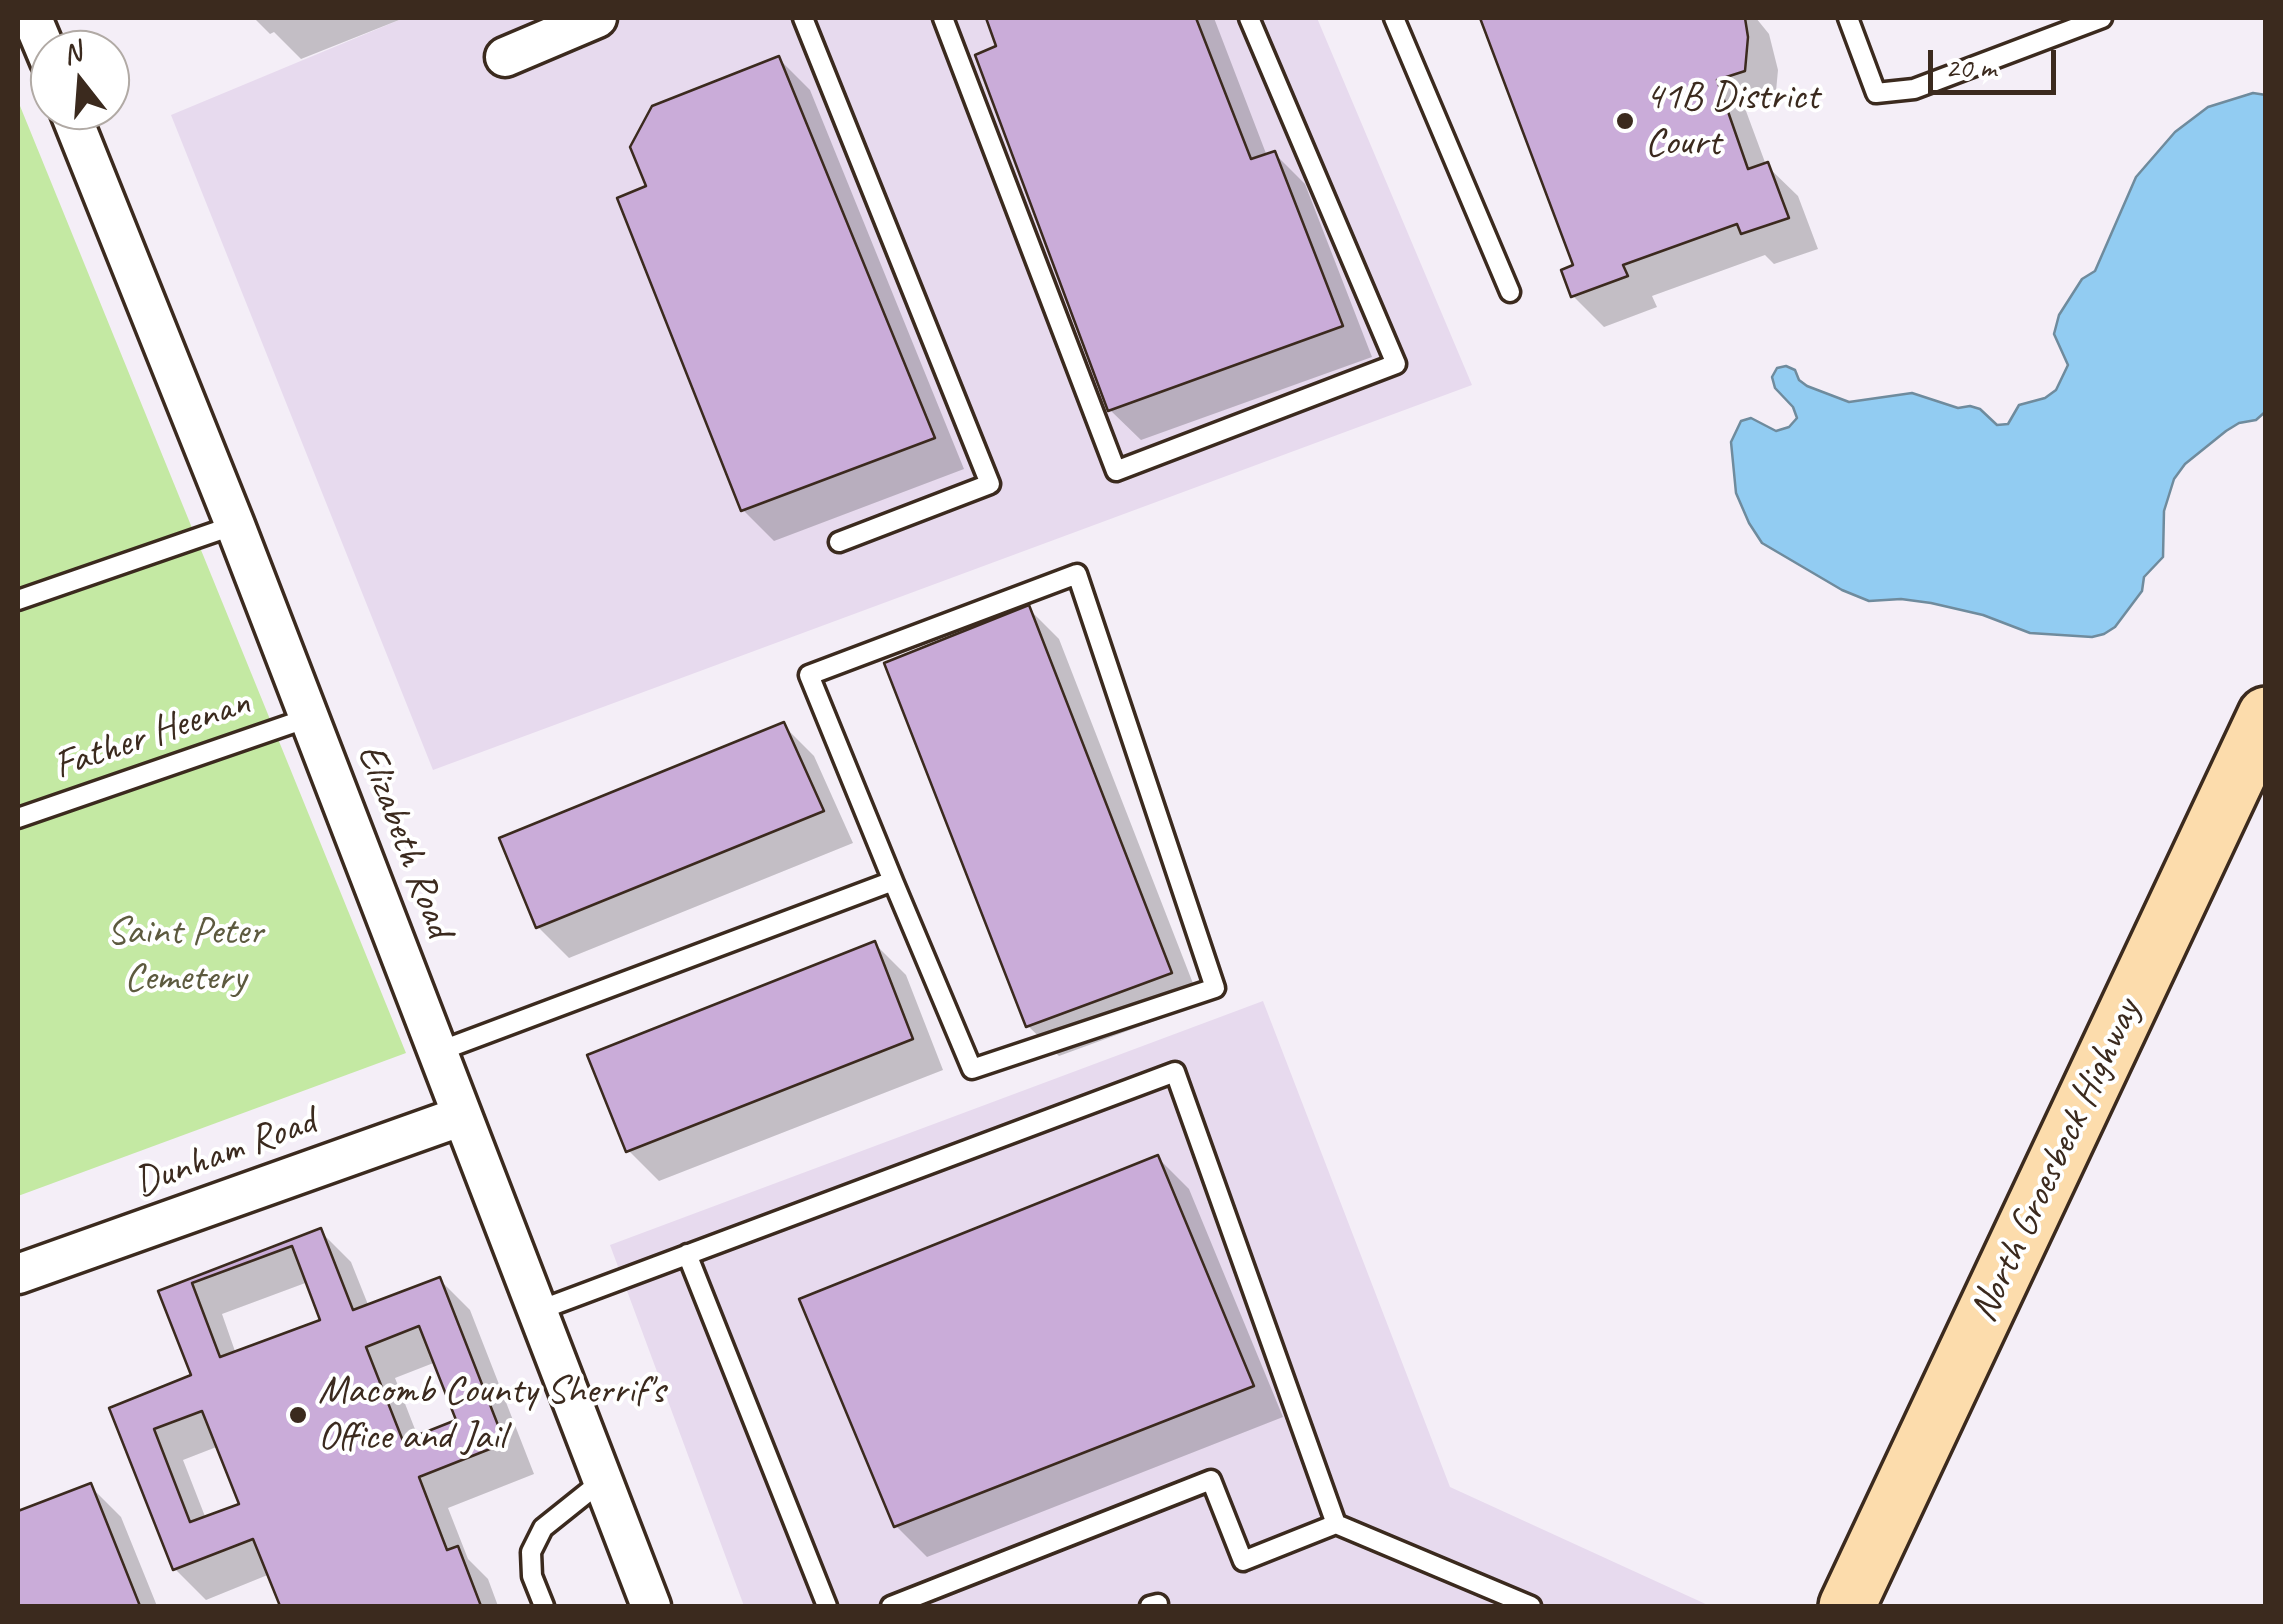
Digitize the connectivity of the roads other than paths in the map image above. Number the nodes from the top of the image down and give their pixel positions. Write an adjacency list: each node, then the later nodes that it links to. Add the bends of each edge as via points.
1 (597, 18): 8 (street)
2 (803, 18): 12 (lane, via 990,484)
3 (943, 18): 4 (lane, via 1116,470 1396,364)
4 (1249, 18)
5 (1394, 18): 10 (lane)
6 (1848, 18): 7 (lane, via 1876,93 1914,89)
7 (2102, 18)
8 (505, 57)
9 (78, 130): 11 (street, Elizabeth Road)
10 (1510, 292)
11 (236, 525): 13 (lane); 15 (street, Elizabeth Road)
12 (839, 542)
13 (18, 600)
14 (2266, 715): 30 (main road, North Groesbeck Highway)
15 (308, 718): 16 (lane, Father Heenan); 18 (street, Elizabeth Road)
16 (18, 818)
17 (892, 881): 17 (lane, via 972,1070 1215,988 1077,574 809,675); 18 (lane)
18 (437, 1052): 19 (street, Elizabeth Road)
19 (462, 1116): 21 (street, Dunham Road); 22 (street, Elizabeth Road)
20 (687, 1254): 22 (lane); 24 (lane, via 1176,1072); 27 (lane)
21 (18, 1274)
22 (537, 1311): 23 (street, Elizabeth Road)
23 (602, 1480): 25 (lane, via 543,1528 531,1552); 26 (street, Elizabeth Road)
24 (1336, 1524): 28 (lane, via 1242,1561 1211,1480); 29 (lane)
25 (544, 1606)
26 (652, 1606)
27 (827, 1606)
28 (891, 1606)
29 (1531, 1606)
30 (1847, 1606)

